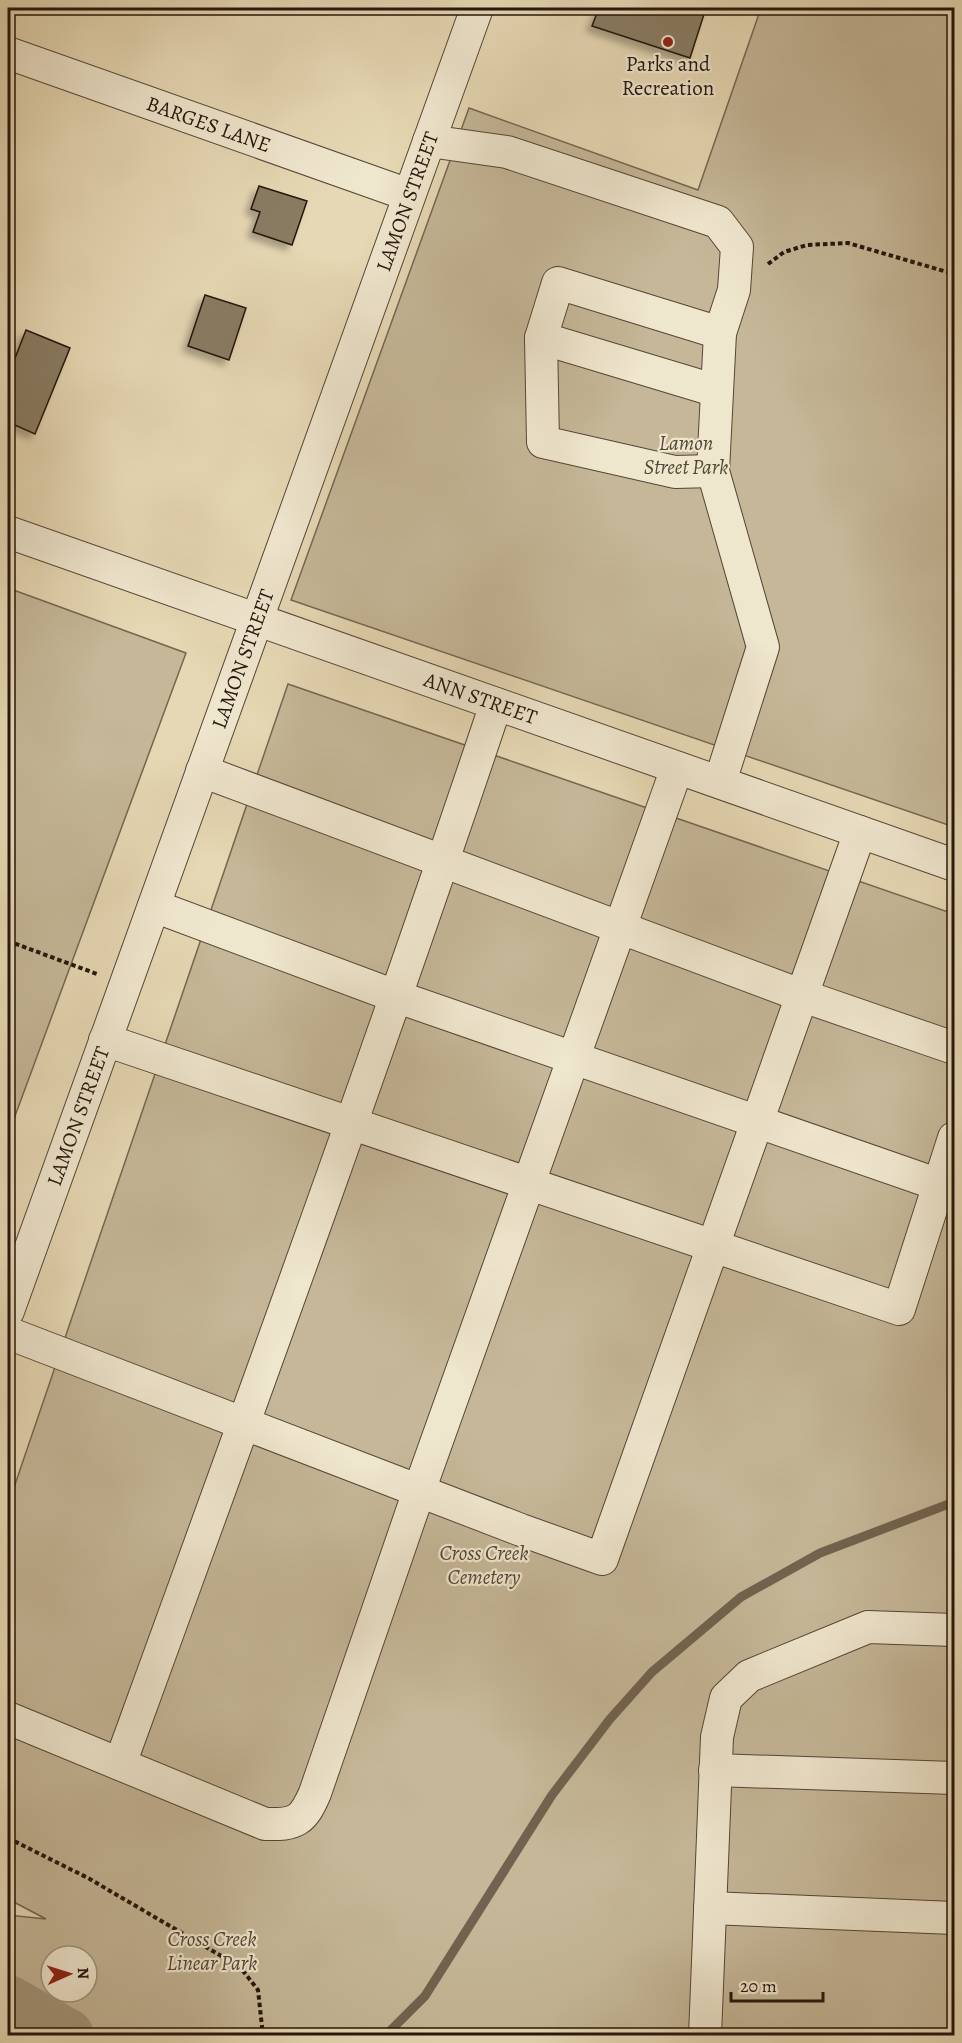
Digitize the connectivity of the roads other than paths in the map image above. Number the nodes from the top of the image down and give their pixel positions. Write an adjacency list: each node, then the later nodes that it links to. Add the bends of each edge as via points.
1 (477, 8): 3 (street, LAMON STREET)
2 (8, 53): 4 (street, BARGES LANE)
3 (429, 141): 4 (street, LAMON STREET); 5 (street, via 507,152 718,222 737,247 734,290)
4 (409, 195): 10 (street, LAMON STREET)
5 (720, 333): 6 (street, via 558,283); 7 (street)
6 (541, 338): 7 (street); 8 (street, via 543,441 675,472)
7 (717, 391): 8 (street)
8 (713, 471): 14 (street, via 763,647)
9 (8, 532): 10 (street, ANN STREET)
10 (257, 620): 11 (street, ANN STREET); 13 (street, LAMON STREET)
11 (496, 704): 12 (street, ANN STREET); 16 (street)
12 (677, 768): 14 (street, ANN STREET); 19 (street)
13 (202, 771): 16 (street); 18 (street, LAMON STREET)
14 (720, 783): 15 (street, ANN STREET)
15 (861, 832): 17 (street, ANN STREET); 21 (street)
16 (444, 861): 19 (street); 20 (street)
17 (954, 865)
18 (154, 906): 20 (street); 22 (street, LAMON STREET)
19 (621, 927): 21 (street); 24 (street)
20 (396, 996): 24 (street); 26 (street)
21 (802, 996): 23 (street); 25 (street)
22 (105, 1040): 26 (street); 31 (street, LAMON STREET)
23 (954, 1048)
24 (574, 1057): 25 (street); 28 (street)
25 (758, 1122): 29 (street); 30 (street)
26 (350, 1123): 28 (street); 33 (street)
27 (954, 1138): 29 (street)
28 (529, 1183): 30 (street); 34 (street)
29 (947, 1187): 30 (street, via 899,1309)
30 (714, 1246): 34 (street, via 602,1559)
31 (8, 1311)
32 (8, 1333): 33 (street)
33 (244, 1424): 34 (street); 37 (street)
34 (419, 1491): 37 (street, via 306,1814 286,1824 265,1824)
35 (954, 1629): 38 (street, via 868,1627 748,1676 726,1698 717,1737)
36 (8, 1718): 37 (street)
37 (120, 1764)
38 (715, 1770): 39 (street); 40 (street)
39 (954, 1778)
40 (710, 1908): 41 (street); 42 (street)
41 (954, 1918)
42 (705, 2036)

